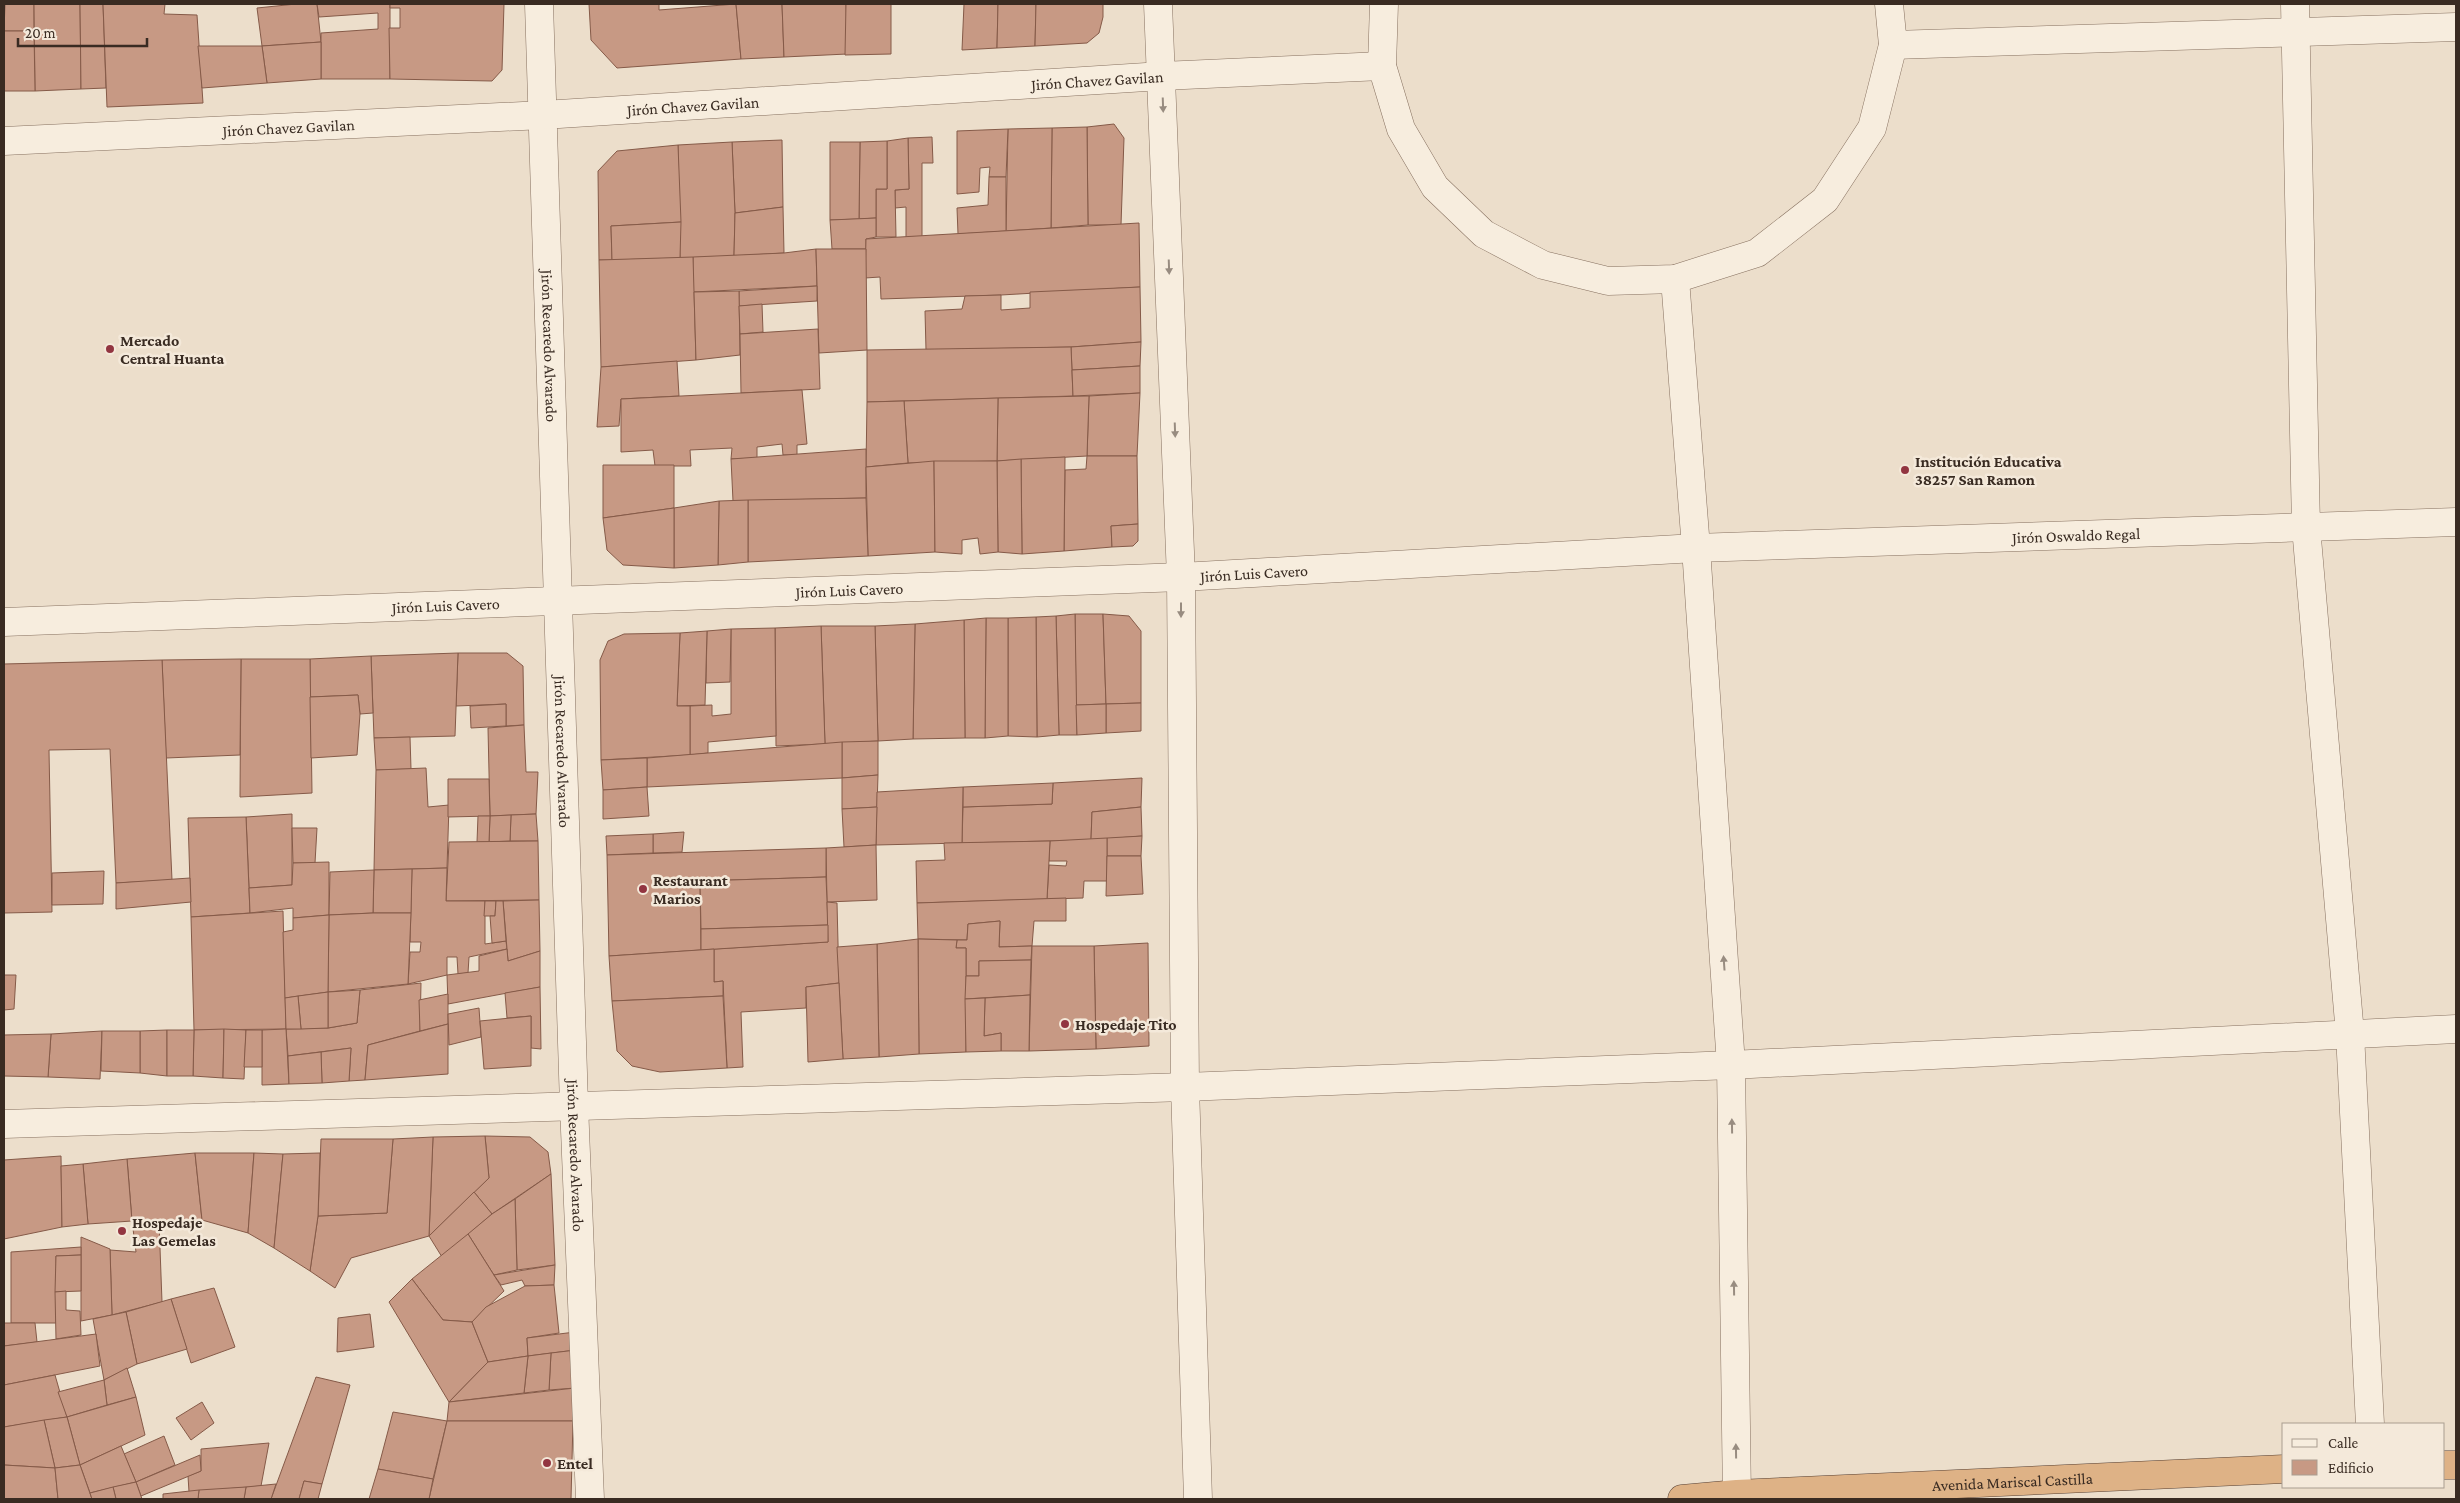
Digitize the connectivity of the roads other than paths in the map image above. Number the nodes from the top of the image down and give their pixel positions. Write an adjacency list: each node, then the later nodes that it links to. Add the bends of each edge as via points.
1 (539, 4): 11 (street, Jirón Recaredo Alvarado)
2 (1158, 4): 10 (street)
3 (1384, 4): 9 (street)
4 (1889, 4): 8 (street)
5 (2295, 4): 7 (street)
6 (2456, 26): 7 (street)
7 (2295, 32): 8 (street); 15 (street)
8 (1894, 45): 13 (street, via 1872,128 1825,200 1756,252)
9 (1382, 66): 10 (street, Jirón Chavez Gavilan); 13 (street, via 1401,130 1436,187 1484,234 1543,265 1608,281)
10 (1162, 76): 11 (street, Jirón Chavez Gavilan); 17 (street, one-way to 17)
11 (543, 115): 12 (street, Jirón Chavez Gavilan); 18 (street, Jirón Recaredo Alvarado)
12 (4, 141)
13 (1676, 279): 16 (street)
14 (2456, 522): 15 (street, Jirón Oswaldo Regal)
15 (2306, 527): 16 (street, Jirón Oswaldo Regal); 21 (street)
16 (1696, 548): 17 (street, Jirón Luis Cavero); 22 (street, one-way to 16)
17 (1181, 577): 18 (street, Jirón Luis Cavero); 23 (street, one-way to 23)
18 (557, 602): 19 (street, Jirón Luis Cavero); 24 (street, Jirón Recaredo Alvarado)
19 (4, 622)
20 (2456, 1029): 21 (street)
21 (2350, 1034): 22 (street); 26 (street)
22 (1731, 1065): 23 (street); 28 (street, one-way to 22)
23 (1185, 1087): 24 (street); 30 (street)
24 (574, 1105): 25 (street); 29 (street, Jirón Recaredo Alvarado)
25 (4, 1124)
26 (2370, 1423)
27 (2282, 1469): 28 (highway, Avenida Mariscal Castilla)
28 (1737, 1497): 31 (highway, Avenida Mariscal Castilla)
29 (590, 1499)
30 (1198, 1499)
31 (1682, 1499)

